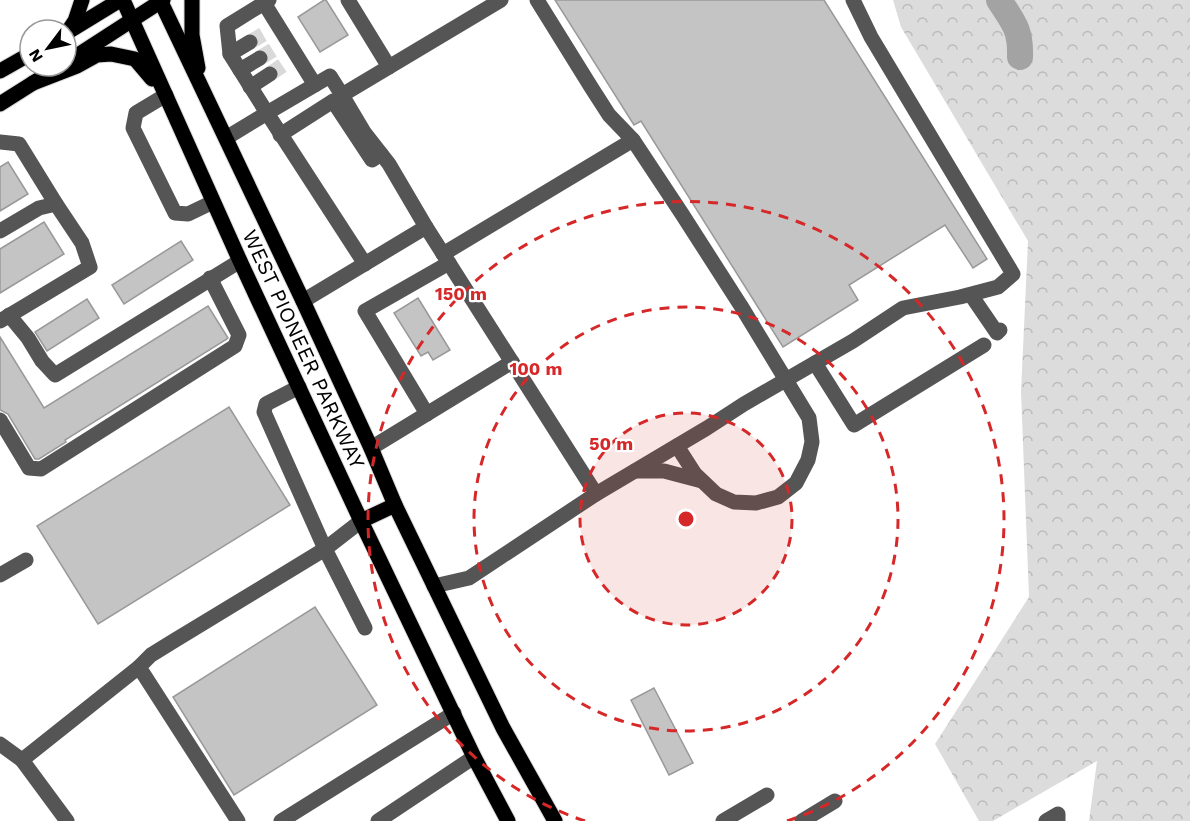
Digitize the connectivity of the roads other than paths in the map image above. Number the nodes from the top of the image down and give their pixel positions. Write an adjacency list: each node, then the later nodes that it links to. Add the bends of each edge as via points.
1 (82, 0): 10 (main road)
2 (121, 0): 11 (main road, WEST PIONEER PARKWAY); 12 (main road)
3 (162, 0): 11 (main road); 26 (main road, WEST PIONEER PARKWAY)
4 (192, 0): 26 (main road, via 192,35)
5 (348, 0): 20 (lane)
6 (501, 0): 20 (lane)
7 (537, 0): 35 (lane, via 609,115)
8 (853, 0): 46 (lane, via 871,37 1012,274 998,287)
9 (266, 2): 13 (lane); 15 (lane, via 227,26)
10 (76, 18)
11 (132, 21): 16 (main road); 29 (main road, WEST PIONEER PARKWAY)
12 (78, 25)
13 (278, 26): 14 (lane); 15 (lane)
14 (287, 41): 17 (lane); 21 (lane)
15 (230, 54): 21 (lane)
16 (78, 55)
17 (297, 57): 19 (lane); 27 (lane)
18 (18, 61): 22 (main road)
19 (283, 65)
20 (388, 67): 30 (lane)
21 (240, 70): 28 (lane)
22 (0, 71)
23 (270, 74): 28 (lane)
24 (41, 78): 25 (main road)
25 (33, 83): 29 (main road, via 97,55 111,54 135,58); 31 (main road)
26 (200, 86): 34 (main road, WEST PIONEER PARKWAY)
27 (315, 86): 30 (lane, via 330,76); 32 (lane)
28 (250, 87): 32 (lane)
29 (166, 95): 38 (main road, WEST PIONEER PARKWAY); 38 (lane, via 136,113 133,128 175,213 188,214)
30 (342, 95): 37 (lane)
31 (0, 104)
32 (267, 113): 33 (lane); 34 (lane)
33 (280, 135): 37 (lane, via 333,102 372,160); 44 (lane)
34 (226, 138): 47 (main road, WEST PIONEER PARKWAY)
35 (633, 140): 42 (lane); 53 (lane)
36 (0, 142): 39 (lane, via 19,144)
37 (381, 154): 40 (lane)
38 (213, 202): 43 (main road, WEST PIONEER PARKWAY)
39 (56, 204): 41 (lane, via 39,208); 48 (lane, via 82,243 90,267)
40 (426, 226): 42 (lane); 44 (lane)
41 (0, 231)
42 (446, 258): 51 (lane); 55 (lane, via 365,311)
43 (240, 261): 45 (lane); 54 (main road, WEST PIONEER PARKWAY)
44 (365, 264): 47 (lane)
45 (210, 278): 48 (lane, via 55,375 28,338); 56 (lane, via 239,335 235,346 41,469 29,468)
46 (971, 295): 49 (lane, via 997,333); 52 (lane, via 903,308)
47 (303, 301): 58 (main road, WEST PIONEER PARKWAY)
48 (5, 318)
49 (1000, 330)
50 (984, 345): 52 (lane, via 854,425)
51 (512, 362): 55 (lane); 61 (lane)
52 (815, 363): 53 (lane)
53 (786, 380): 57 (lane); 60 (lane, via 808,418 812,442 796,483 778,497 756,503 734,502)
54 (299, 387): 63 (main road, WEST PIONEER PARKWAY); 64 (lane, via 266,404 264,412)
55 (427, 414): 58 (lane)
56 (0, 420)
57 (677, 446): 59 (lane); 60 (lane)
58 (371, 448): 62 (main road, WEST PIONEER PARKWAY)
59 (635, 471): 60 (lane, via 664,471); 61 (lane)
60 (702, 481)
61 (596, 495): 67 (lane, via 469,578)
62 (395, 505): 63 (main road); 67 (main road, WEST PIONEER PARKWAY)
63 (361, 521): 64 (lane); 70 (main road, WEST PIONEER PARKWAY)
64 (325, 549): 68 (lane); 69 (lane, via 151,655)
65 (26, 560): 66 (lane)
66 (0, 575)
67 (434, 586): 81 (main road, WEST PIONEER PARKWAY, via 503,728)
68 (365, 628)
69 (139, 667): 73 (lane); 77 (lane)
70 (454, 713): 72 (main road, WEST PIONEER PARKWAY); 78 (lane)
71 (0, 744): 73 (lane)
72 (474, 757): 79 (lane); 80 (main road, WEST PIONEER PARKWAY)
73 (22, 760): 76 (lane)
74 (766, 795): 82 (lane)
75 (835, 801): 83 (lane)
76 (67, 821)
77 (238, 821)
78 (280, 821)
79 (378, 821)
80 (508, 821)
81 (555, 821)
82 (723, 821)
83 (802, 821)
84 (1046, 821): 85 (lane, via 1058,814)
85 (1058, 821)

